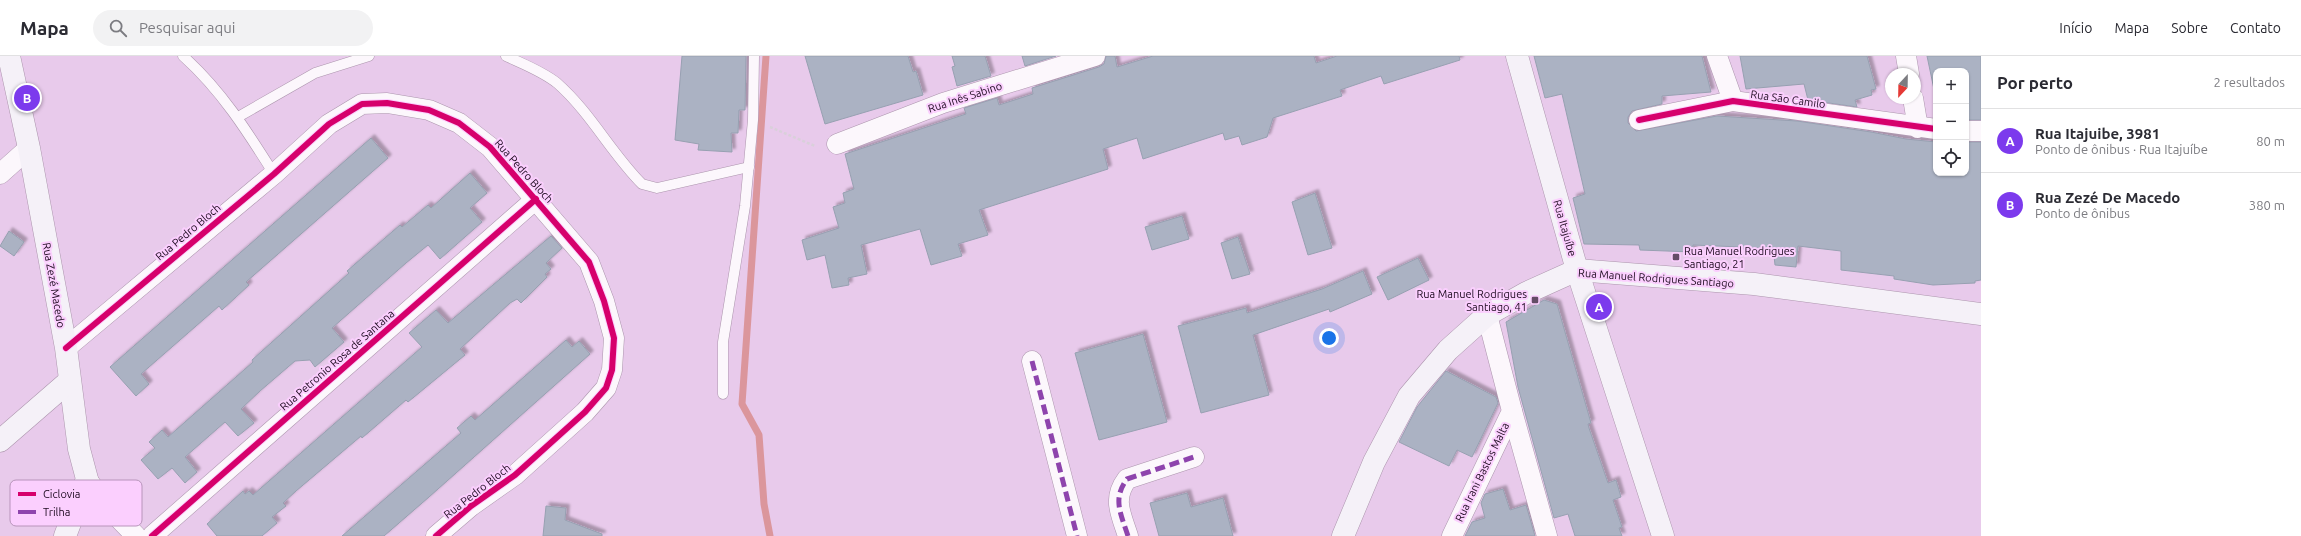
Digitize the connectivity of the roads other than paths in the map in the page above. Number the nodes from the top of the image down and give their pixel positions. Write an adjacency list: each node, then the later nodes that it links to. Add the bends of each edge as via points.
1 (9, 56): 19 (main road, Rua Zezé Macedo)
2 (183, 56): 13 (lane, via 203,74)
3 (369, 56): 13 (lane, via 315,73)
4 (506, 56): 20 (lane, via 536,69 556,83 584,111 642,184 657,188)
5 (754, 56): 20 (lane)
6 (1095, 56): 18 (street, Rua Inês Sabino, via 943,103)
7 (1517, 56): 24 (main road, Rua Itajuíbe)
8 (1717, 56): 11 (street)
9 (1906, 56): 10 (street)
10 (1908, 68)
11 (1733, 101): 14 (street, Rua São Camilo); 15 (street, Rua São Camilo)
12 (1916, 104): 15 (street)
13 (238, 117): 22 (lane)
14 (1639, 120)
15 (1927, 128)
16 (1969, 130): 17 (street)
17 (1981, 131)
18 (828, 146)
19 (29, 148): 21 (street); 27 (main road, Rua Zezé Macedo)
20 (749, 167): 30 (lane, via 746,206 723,342)
21 (0, 174)
22 (274, 174): 23 (street, Rua Pedro Bloch, via 329,124 362,104 387,103 429,110 459,123 490,147); 27 (street, Rua Pedro Bloch)
23 (536, 199): 39 (street, Rua Petronio Rosa de Santana); 40 (street, Rua Pedro Bloch, via 589,262 604,301 614,338 612,370 606,388 585,412 515,475 471,506)
24 (1577, 270): 25 (main road, Rua Manuel Rodrigues Santiago, via 1754,284); 26 (main road, Rua Manuel Rodrigues Santiago, via 1526,292); 46 (main road, Rua Itajuíbe)
25 (1981, 314)
26 (1487, 315): 31 (street, Rua Irani Bastos Malta); 43 (main road, Rua Manuel Rodrigues Santiago, via 1448,350 1409,396 1374,462)
27 (66, 348): 29 (main road, Rua Zezé Macedo)
28 (1032, 361): 41 (street)
29 (68, 382): 32 (main road); 34 (main road, Rua Zezé Macedo, via 78,450)
30 (723, 394)
31 (1512, 411): 44 (street, Rua Irani Bastos Malta); 45 (street)
32 (0, 441)
33 (1194, 457): 42 (street, via 1127,479 1118,495)
34 (87, 479)
35 (69, 526): 37 (main road)
36 (126, 526): 38 (street)
37 (65, 536)
38 (136, 536)
39 (152, 536)
40 (436, 536)
41 (1077, 536)
42 (1128, 536)
43 (1342, 536)
44 (1452, 536)
45 (1547, 536)
46 (1663, 536)

